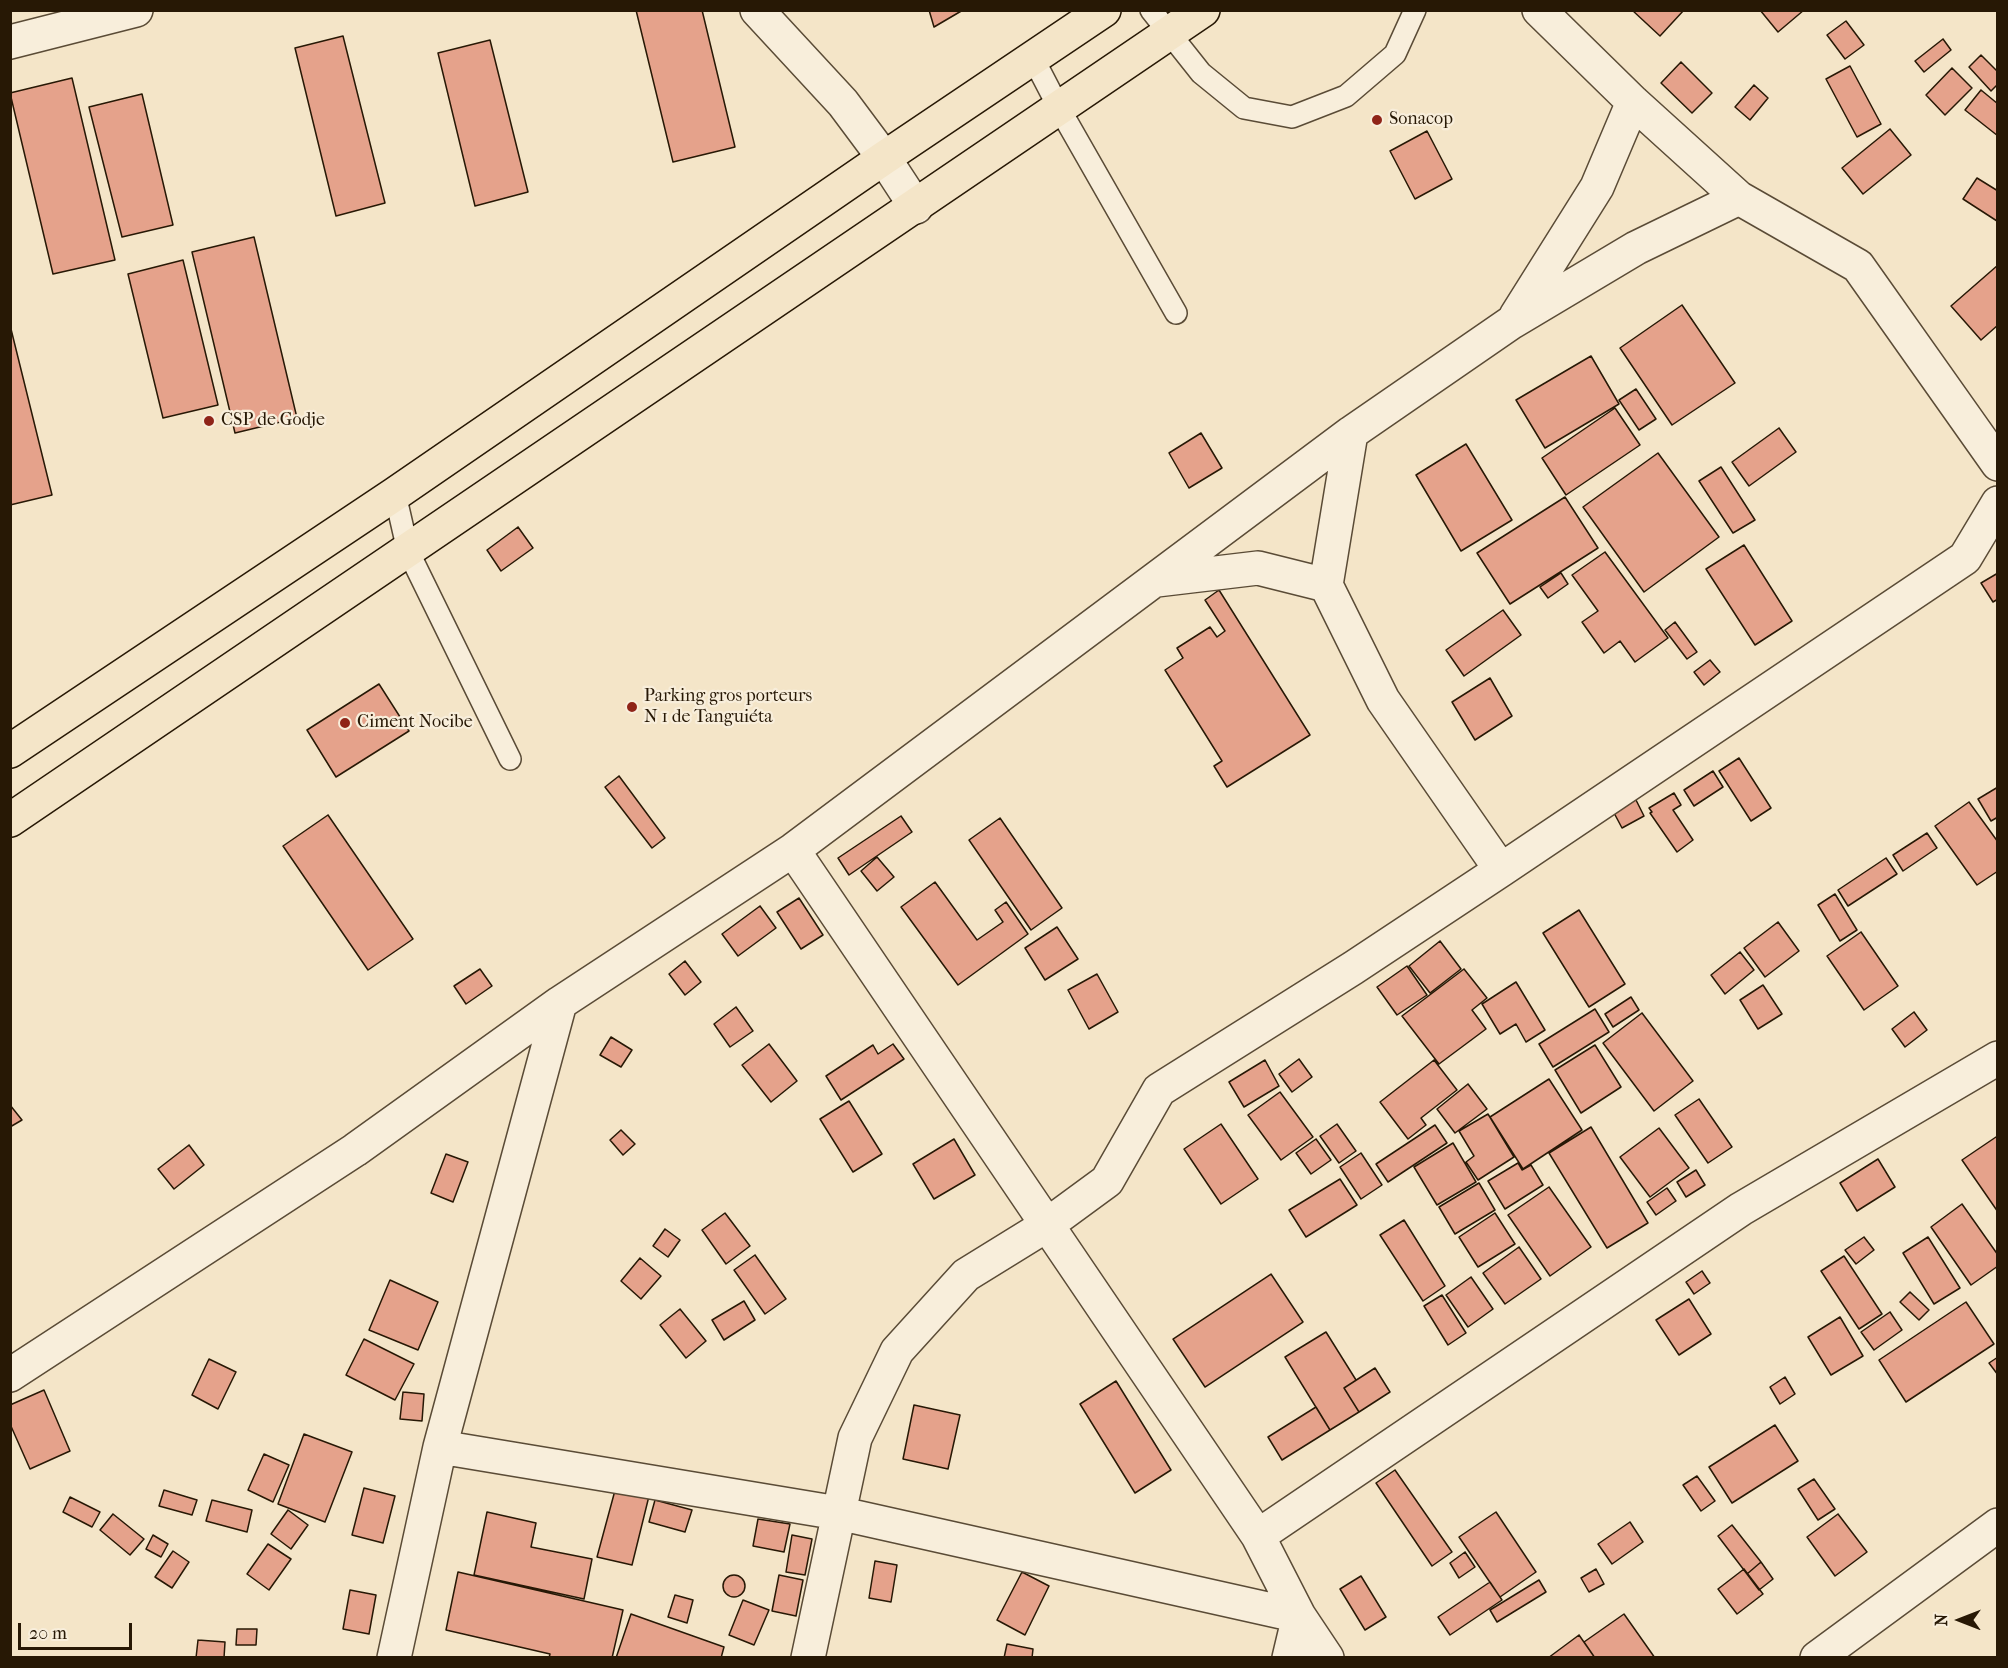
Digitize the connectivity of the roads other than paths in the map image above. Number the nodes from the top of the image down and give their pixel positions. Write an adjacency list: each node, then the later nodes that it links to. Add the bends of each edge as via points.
1 (136, 10): 8 (street)
2 (757, 10): 12 (street, via 843,103)
3 (1104, 10): 9 (highway)
4 (1203, 10): 7 (highway)
5 (1415, 10): 7 (lane, via 1395,54 1346,96 1292,117 1244,108 1201,73)
6 (1539, 10): 10 (street)
7 (1160, 22): 11 (highway)
8 (10, 42)
9 (1033, 58): 11 (lane); 12 (highway)
10 (1633, 102): 13 (street); 16 (street, via 1597,187)
11 (1059, 108): 14 (highway); 15 (lane)
12 (884, 158): 14 (street); 19 (highway)
13 (1739, 198): 16 (street, via 1636,248); 18 (street, via 1858,266)
14 (916, 207): 21 (highway)
15 (1176, 313)
16 (1512, 322): 17 (street)
17 (1351, 434): 22 (street); 23 (street)
18 (1998, 464)
19 (395, 494): 21 (lane); 24 (highway)
20 (1998, 503): 28 (street, via 1965,558)
21 (408, 551): 25 (lane); 26 (highway)
22 (1155, 580): 23 (street, via 1258,568); 27 (street)
23 (1326, 585): 28 (street, via 1383,700)
24 (10, 751)
25 (510, 759)
26 (10, 820)
27 (793, 850): 29 (street); 31 (street)
28 (1501, 870): 31 (street, via 1159,1090 1107,1181)
29 (560, 1003): 32 (street, via 355,1150); 33 (street)
30 (1998, 1058): 36 (street, via 1741,1209)
31 (1047, 1225): 34 (street, via 966,1275 897,1351 855,1438); 36 (street)
32 (10, 1376)
33 (440, 1447): 34 (street); 38 (street)
34 (838, 1513): 37 (street); 39 (street)
35 (1998, 1525): 42 (street)
36 (1258, 1536): 37 (street)
37 (1299, 1616): 40 (street); 41 (street)
38 (394, 1658)
39 (808, 1658)
40 (1289, 1658)
41 (1327, 1658)
42 (1817, 1658)

